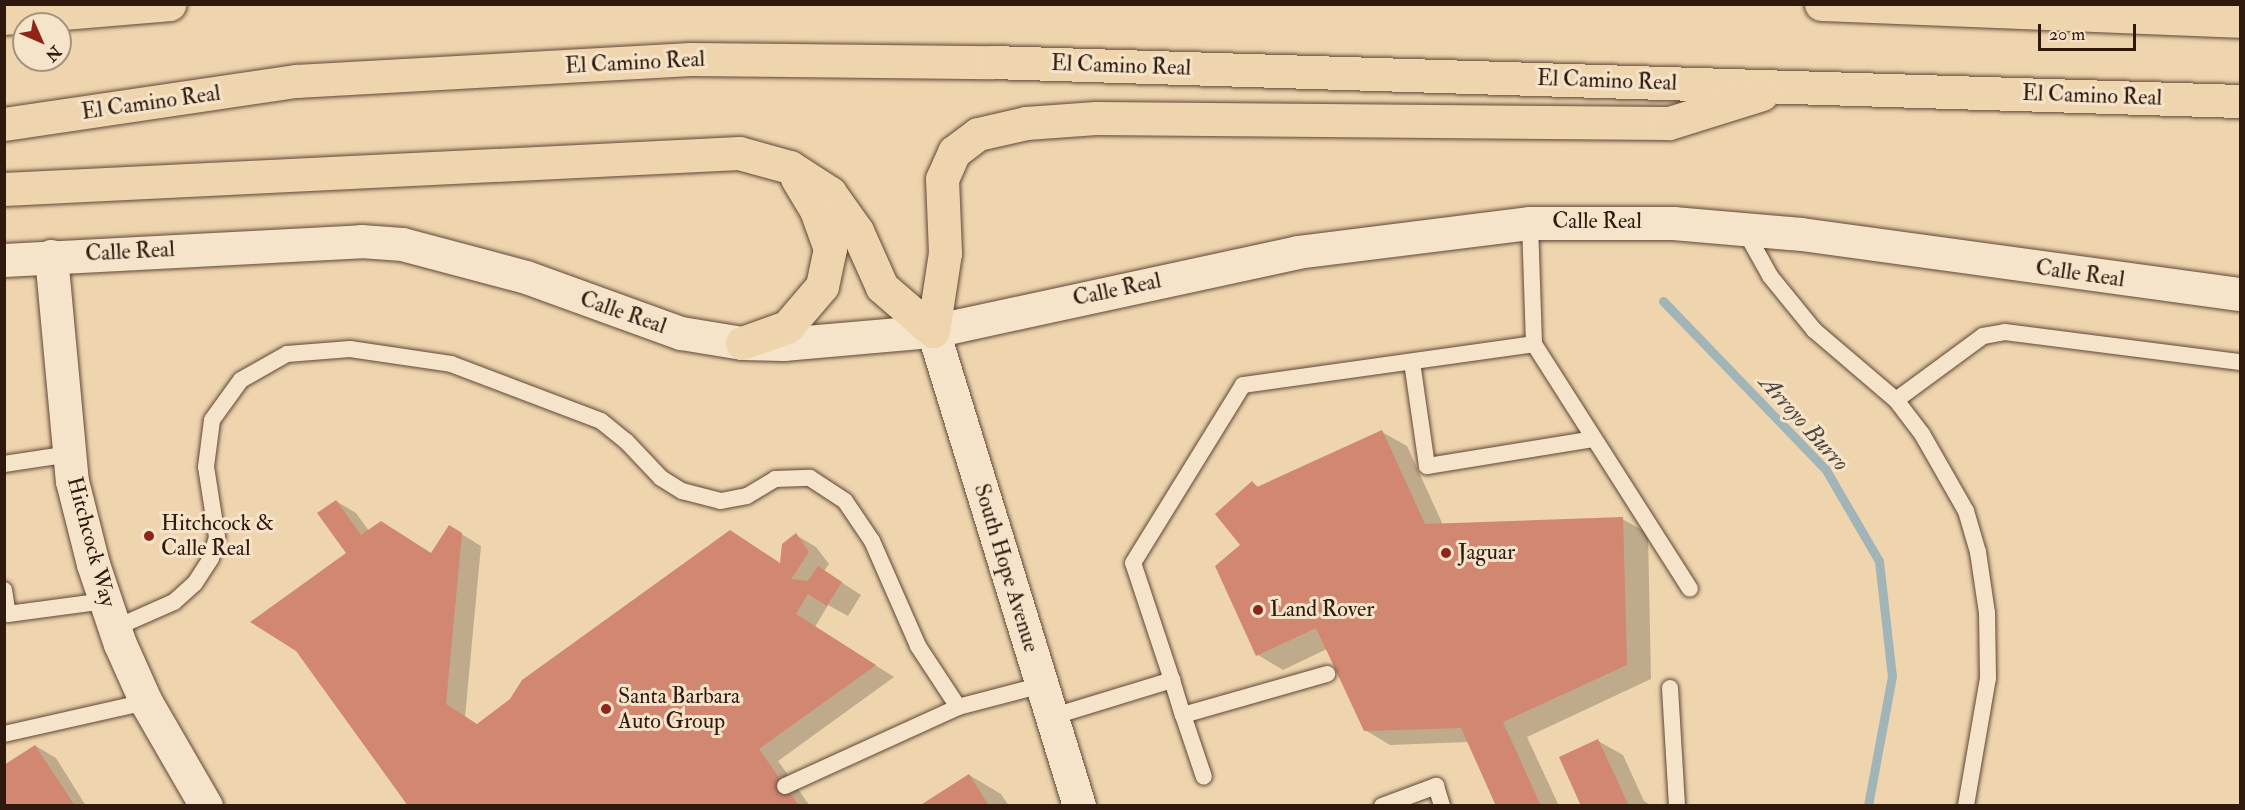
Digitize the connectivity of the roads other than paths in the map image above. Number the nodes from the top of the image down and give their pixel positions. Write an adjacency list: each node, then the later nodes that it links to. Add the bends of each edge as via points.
1 (169, 4): 3 (highway)
2 (1821, 4): 4 (highway)
3 (4, 18)
4 (2241, 21)
5 (1786, 86): 6 (highway, El Camino Real); 7 (highway, El Camino Real, via 992,62 690,59 296,81); 15 (highway, via 1669,123 1096,118 1026,123 978,134 954,152 942,179 945,253)
6 (2241, 101)
7 (4, 124)
8 (790, 166): 9 (highway, via 739,153); 15 (highway, via 830,193 857,231 882,287); 16 (highway, via 816,210 830,249 822,286 787,327)
9 (4, 189)
10 (1530, 223): 11 (street, Calle Real, via 1621,221); 15 (street, Calle Real, via 1297,252); 17 (lane)
11 (1744, 229): 14 (street, Calle Real); 20 (lane, via 1770,276 1814,330)
12 (51, 256): 13 (street, Calle Real); 16 (street, Calle Real, via 361,240 402,244 526,277 681,333); 22 (street, Hitchcock Way)
13 (4, 260)
14 (2241, 294)
15 (933, 331): 16 (street, Calle Real, via 783,344); 30 (street, South Hope Avenue)
16 (742, 343)
17 (1534, 344): 18 (lane); 21 (lane)
18 (1412, 362): 21 (lane, via 1427,466); 29 (lane, via 1243,384 1133,563)
19 (2241, 362): 20 (lane, via 2005,332 1983,336)
20 (1896, 400): 44 (lane, via 1922,434 1966,511 1978,552 1987,613 1988,678)
21 (1593, 439): 24 (lane)
22 (70, 454): 23 (lane); 27 (street, Hitchcock Way, via 72,482)
23 (4, 464)
24 (1690, 589)
25 (4, 590): 26 (lane)
26 (6, 614): 27 (lane)
27 (110, 615): 32 (street, Hitchcock Way); 33 (lane, via 174,602 195,583 211,558 217,537 206,467 212,420 241,380 287,354 350,349 451,364 601,421 661,478 682,491 721,501 747,496 775,480 810,478 845,501 872,541 914,636)
28 (1327, 674): 34 (lane)
29 (1172, 680): 34 (lane); 35 (lane)
30 (1042, 684): 33 (lane); 35 (street, South Hope Avenue)
31 (1670, 688): 43 (lane)
32 (146, 702): 36 (lane); 39 (street, Hitchcock Way)
33 (958, 707): 38 (lane)
34 (1183, 715): 37 (lane)
35 (1052, 717): 40 (street, South Hope Avenue)
36 (4, 734)
37 (1204, 777)
38 (785, 786)
39 (206, 806)
40 (1079, 806)
41 (1382, 806): 42 (lane, via 1436,786)
42 (1442, 806)
43 (1677, 806)
44 (1966, 806)

